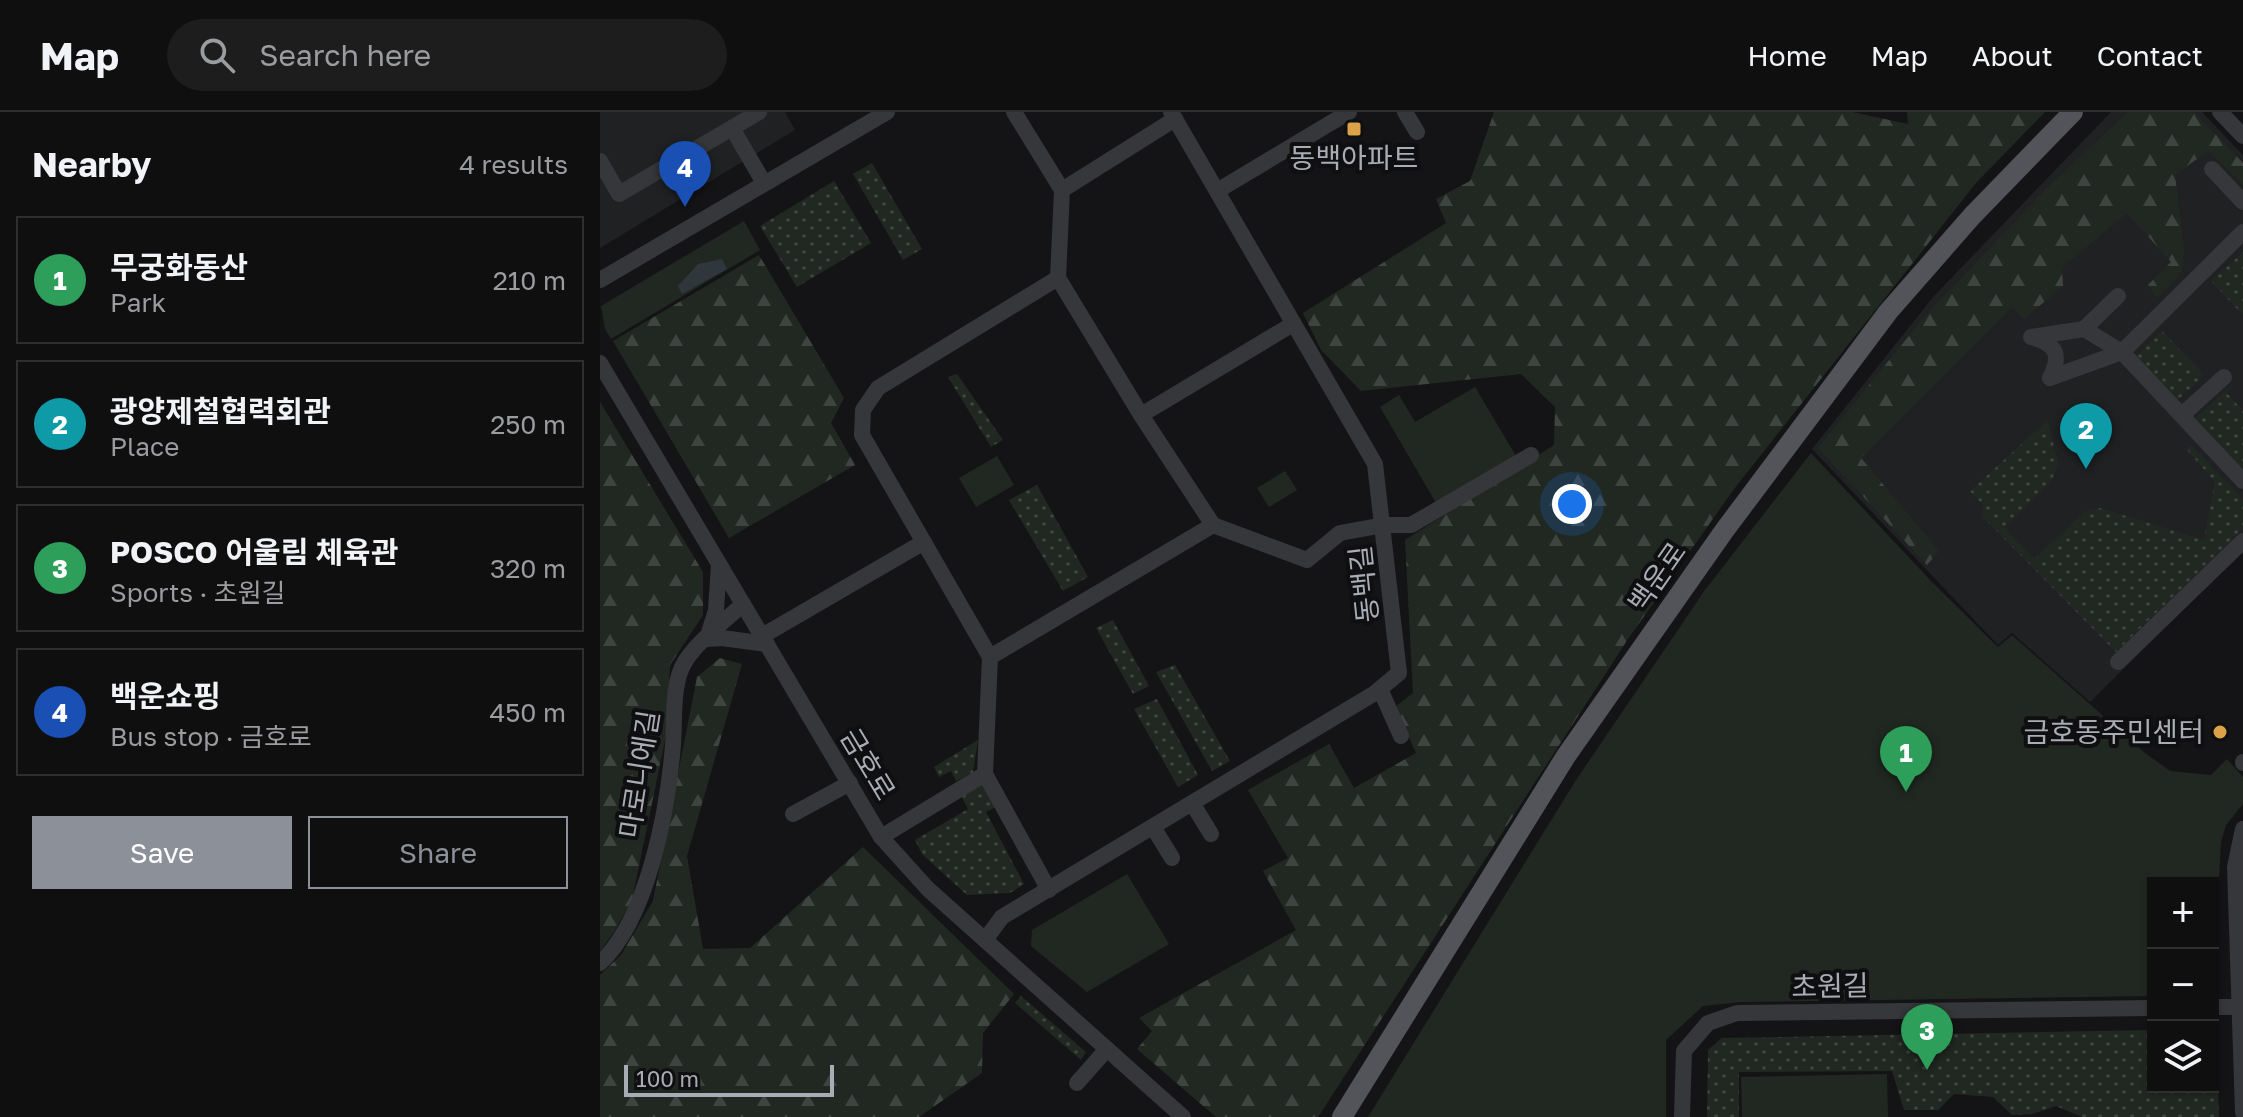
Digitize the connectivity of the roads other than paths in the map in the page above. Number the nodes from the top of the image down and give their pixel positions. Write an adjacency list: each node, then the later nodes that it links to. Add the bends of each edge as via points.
1 (759, 112): 9 (street)
2 (887, 112): 14 (street)
3 (1014, 112): 15 (street)
4 (1349, 112): 16 (street)
5 (1405, 112): 10 (street)
6 (2073, 112): 62 (main road, 백운로, via 1888,312 1724,531 1566,756)
7 (2220, 112): 11 (street)
8 (1173, 115): 15 (street); 16 (street, 동백길)
9 (732, 128): 12 (street, via 619,194); 14 (street)
10 (1417, 132)
11 (2243, 136)
12 (600, 161)
13 (2212, 169): 17 (street)
14 (764, 183): 20 (street)
15 (1062, 190): 19 (street)
16 (1217, 191): 22 (street, 동백길)
17 (2243, 202)
18 (2243, 232): 24 (street)
19 (1058, 278): 27 (street); 34 (street, via 878,388 863,410 862,435)
20 (600, 280)
21 (2118, 296): 23 (street)
22 (1293, 324): 27 (street); 32 (street, 동백길, via 1375,464)
23 (2084, 329): 24 (street); 24 (street, via 2031,337 2054,349 2057,364 2050,378)
24 (2122, 352): 28 (street)
25 (600, 363): 35 (street, 금호로)
26 (2224, 377): 28 (street)
27 (1141, 415): 31 (street)
28 (2182, 415): 30 (street)
29 (1531, 455): 32 (street, via 1411,525)
30 (2243, 481)
31 (1213, 525): 32 (street, via 1307,560 1340,533); 39 (street)
32 (1384, 525): 41 (street, 동백길, via 1399,673)
33 (2243, 541): 40 (street)
34 (924, 542): 38 (street); 39 (street)
35 (719, 564): 36 (street, 금호로); 37 (street, via 716,610)
36 (743, 604): 37 (street, 마로니에길); 38 (street, 금호로)
37 (707, 639): 38 (street); 54 (street, 마로니에길, via 685,661 680,678 665,800 642,900 623,937)
38 (764, 640): 44 (street, 금호로)
39 (990, 657): 43 (street)
40 (2118, 662)
41 (1380, 689): 42 (street); 45 (street, 동백길)
42 (1401, 736)
43 (985, 774): 50 (street); 52 (street)
44 (850, 783): 46 (street); 50 (street, 금호로)
45 (1192, 803): 47 (street, 동백길); 49 (street)
46 (793, 814)
47 (1153, 827): 51 (street); 52 (street, 동백길)
48 (2243, 829): 56 (street, via 2235,867)
49 (1211, 834)
50 (881, 837): 53 (street, 금호로)
51 (1172, 858)
52 (1049, 890): 53 (street, 동백길, via 1002,917)
53 (985, 940): 58 (street, 금호로)
54 (600, 963)
55 (2219, 1007): 56 (street)
56 (2242, 1007): 60 (street)
57 (2147, 1008): 63 (street, 초원길, via 1737,1013 1708,1023 1684,1051)
58 (1107, 1049): 59 (street); 61 (street, 금호로)
59 (1077, 1083)
60 (2243, 1112)
61 (1183, 1117)
62 (1342, 1117)
63 (1682, 1117)

